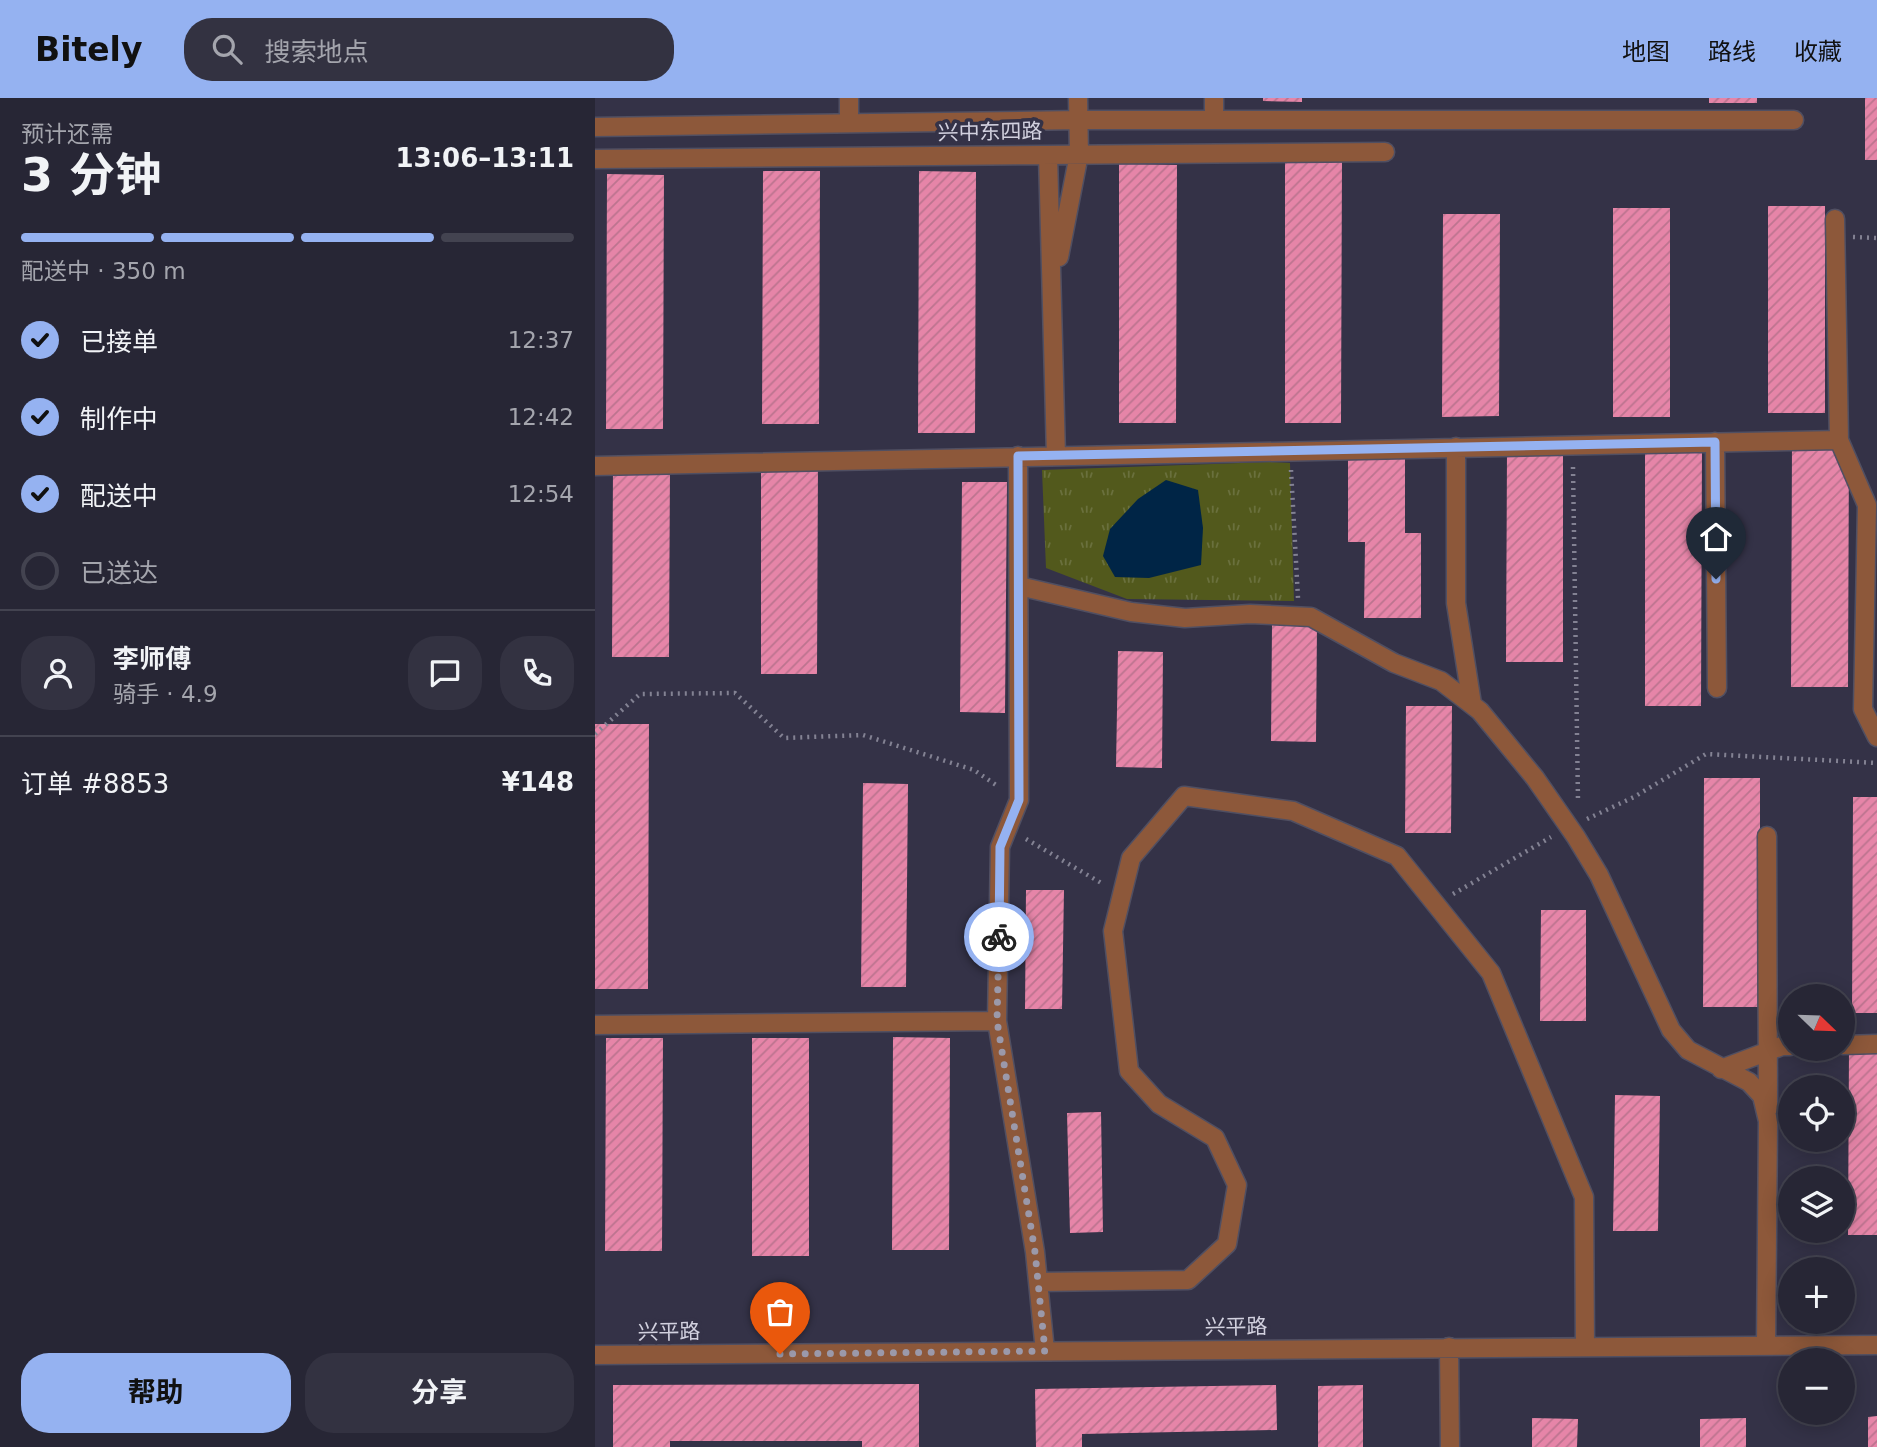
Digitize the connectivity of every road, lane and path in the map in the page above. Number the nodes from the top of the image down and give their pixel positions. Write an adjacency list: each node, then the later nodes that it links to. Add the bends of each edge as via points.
1 (849, 98): 7 (street)
2 (1079, 98): 4 (street)
3 (1214, 98): 5 (street)
4 (1079, 120): 5 (street); 7 (street); 10 (street)
5 (1214, 120): 6 (street)
6 (1794, 120)
7 (849, 123): 8 (street)
8 (595, 127)
9 (1385, 152): 10 (street, 兴中东四路)
10 (1079, 154): 11 (street, 兴中东四路); 14 (street)
11 (1048, 155): 12 (street, 兴中东四路); 14 (street)
12 (595, 159)
13 (1835, 219): 15 (street)
14 (1052, 291): 21 (street)
15 (1839, 440): 16 (street); 28 (street, via 1867,505 1863,709)
16 (1715, 442): 17 (street); 25 (street)
17 (1572, 444): 18 (street); 31 (path)
18 (1455, 447): 19 (street); 26 (street, via 1456,603)
19 (1289, 451): 21 (street); 24 (path)
20 (1018, 456): 21 (street); 22 (street); 23 (street)
21 (1056, 456)
22 (595, 466)
23 (1019, 586): 24 (street, via 1131,612 1185,618); 30 (street)
24 (1299, 616): 26 (street, via 1311,617 1394,663 1441,681)
25 (1717, 688)
26 (1472, 704): 31 (street)
27 (595, 734): 30 (path, via 640,694 735,693 784,738 863,735 974,770)
28 (1877, 737)
29 (1877, 762): 31 (path, via 1706,754 1635,797)
30 (1019, 800): 36 (street, via 1000,847)
31 (1574, 825): 35 (path); 42 (street, via 1671,1030 1688,1050)
32 (1767, 836): 41 (street)
33 (1025, 839): 34 (path)
34 (1122, 895): 35 (street, via 1131,859 1184,796 1293,811 1397,856); 44 (street, via 1113,931 1129,1071 1159,1104 1215,1139 1237,1185 1227,1244 1188,1280)
35 (1436, 904): 48 (street, via 1491,973 1584,1197)
36 (997, 1021): 37 (street); 44 (street)
37 (595, 1025)
38 (1877, 1044): 39 (street)
39 (1855, 1045)
40 (1778, 1048): 41 (street)
41 (1769, 1051): 42 (street); 43 (street)
42 (1721, 1069): 43 (street, via 1749,1082 1762,1096)
43 (1768, 1121): 46 (street)
44 (1038, 1282): 49 (street)
45 (1877, 1345): 46 (street, 兴平路)
46 (1766, 1346): 48 (street, 兴平路)
47 (1450, 1347): 48 (street, 兴平路); 49 (street, 兴平路); 51 (street)
48 (1585, 1347)
49 (1045, 1351): 50 (street, 兴平路)
50 (595, 1355)
51 (1450, 1447)

